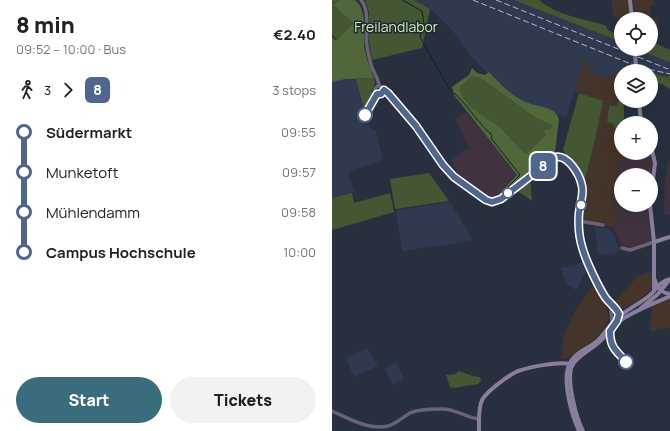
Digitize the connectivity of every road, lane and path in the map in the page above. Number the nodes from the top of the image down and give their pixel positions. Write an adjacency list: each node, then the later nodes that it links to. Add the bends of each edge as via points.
1 (361, 0): 4 (street, via 366,11 367,47)
2 (630, 0): 3 (main road)
3 (631, 12)
4 (379, 85): 5 (street); 5 (street, via 375,88 376,92 380,94)
5 (384, 90): 7 (street, via 411,119 454,177 486,200 492,202 501,199 559,156 568,160 582,185)
6 (651, 212): 10 (main road)
7 (579, 221): 8 (street); 18 (street, via 584,254)
8 (603, 225)
9 (670, 237): 10 (main road)
10 (654, 244): 11 (street, via 630,250); 12 (main road)
11 (622, 248)
12 (653, 273): 14 (main road); 15 (main road)
13 (670, 279): 14 (main road); 16 (main road)
14 (658, 286): 15 (main road); 16 (main road)
15 (654, 291): 19 (street, via 646,301); 21 (main road)
16 (661, 291): 17 (main road); 19 (main road)
17 (670, 295): 19 (main road)
18 (610, 304): 20 (street); 23 (street); 24 (street)
19 (648, 305): 22 (main road)
20 (615, 308): 21 (street); 23 (street)
21 (627, 311): 23 (main road)
22 (628, 316): 23 (street); 24 (main road)
23 (619, 317): 24 (main road)
24 (613, 325): 25 (main road, via 598,344)
25 (570, 366): 27 (main road, via 558,363 513,374 485,396 480,406); 29 (main road, via 567,376 569,395); 30 (main road, via 575,411)
26 (332, 411): 27 (street, via 364,424 381,427 394,424 415,411 439,409 448,409)
27 (479, 419): 28 (main road)
28 (479, 431)
29 (579, 431)
30 (583, 431)

